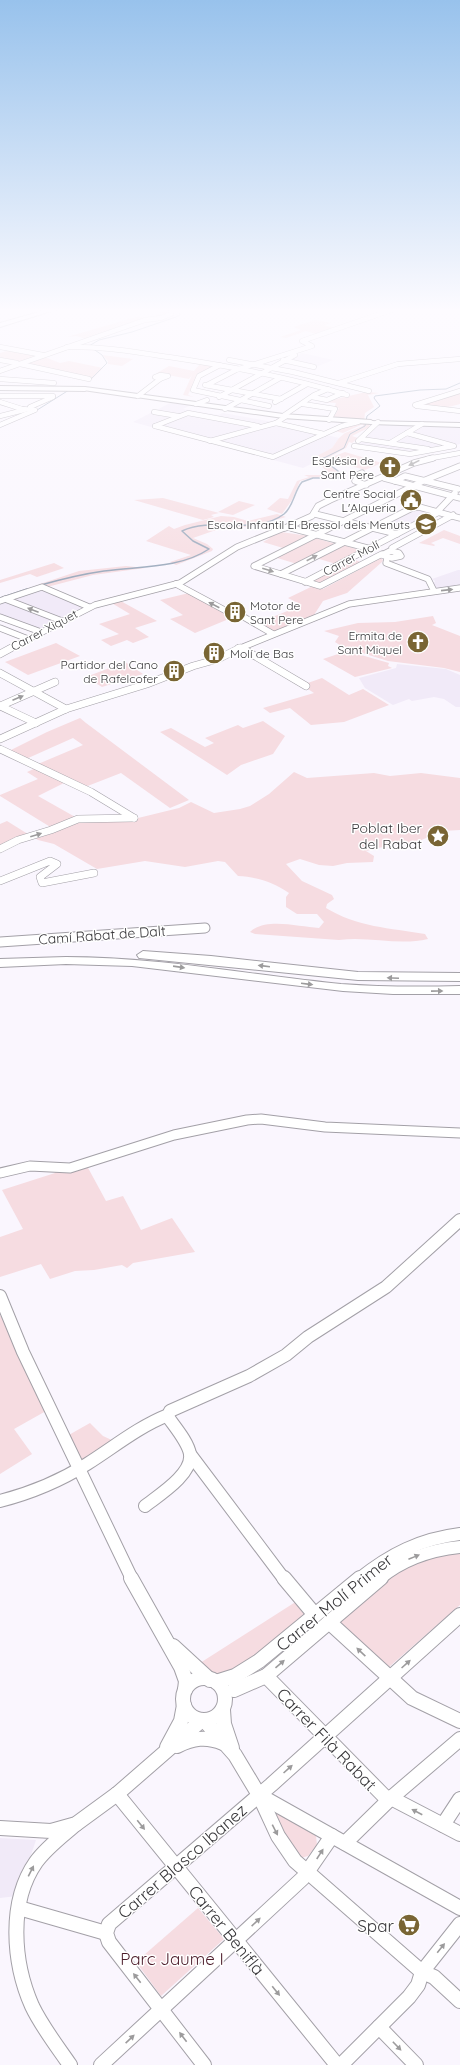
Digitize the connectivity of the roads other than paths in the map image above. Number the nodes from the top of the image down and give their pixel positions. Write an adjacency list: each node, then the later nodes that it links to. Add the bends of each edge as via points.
1 (8, 404): 14 (street)
2 (19, 404): 14 (street)
3 (46, 404): 14 (street)
4 (198, 404): 15 (highway)
5 (233, 404): 15 (street)
6 (261, 404): 11 (street)
7 (272, 404): 11 (street)
8 (303, 404): 18 (street)
9 (305, 404): 21 (street, via 335,409)
10 (417, 404): 13 (street, via 415,405 448,410)
11 (269, 406): 12 (street); 17 (street)
12 (276, 407)
13 (460, 408)
14 (30, 409): 19 (street); 26 (street)
15 (225, 409): 17 (highway)
16 (154, 412): 20 (street)
17 (257, 413): 18 (highway)
18 (283, 414): 21 (highway); 23 (street)
19 (0, 416)
20 (179, 416): 28 (street, via 187,413); 32 (street, via 155,426)
21 (329, 420): 24 (highway)
22 (374, 422): 24 (highway); 25 (main road); 31 (street)
23 (276, 423): 28 (street); 30 (street)
24 (346, 423): 30 (street)
25 (422, 424): 27 (main road); 29 (street)
26 (0, 425)
27 (459, 425)
28 (258, 426): 32 (street)
29 (407, 433): 33 (street); 34 (street, via 454,446)
30 (324, 434): 32 (street, via 273,457)
31 (361, 439): 33 (street); 34 (street, via 354,446 410,454)
32 (210, 441)
33 (390, 443): 34 (street)
34 (436, 451): 36 (street)
35 (460, 453): 36 (street)
36 (450, 455): 37 (street); 40 (street, one-way to 40, via 423,460)
37 (460, 458)
38 (460, 466): 42 (street)
39 (362, 473): 43 (street, via 356,476 358,479 355,481)
40 (382, 479): 41 (street); 43 (street)
41 (395, 481): 42 (street, via 405,476); 44 (street)
42 (423, 481): 44 (street); 45 (street)
43 (366, 485): 50 (street, via 319,505)
44 (413, 486): 46 (street); 53 (street)
45 (459, 488): 46 (street, Carrer Molí)
46 (453, 496): 47 (street); 48 (street, Carrer Molí)
47 (460, 498)
48 (438, 512): 51 (street); 54 (street, via 417,505); 56 (street, Carrer Molí)
49 (460, 512): 51 (street)
50 (315, 514): 53 (street); 55 (street)
51 (452, 516): 52 (street); 61 (street)
52 (460, 518): 59 (street)
53 (342, 521): 54 (street); 57 (street)
54 (372, 528): 56 (street); 58 (street)
55 (287, 529): 57 (street); 66 (street, Carrer Xiquet, via 237,547)
56 (397, 534): 60 (street, Carrer Molí)
57 (315, 535): 58 (street); 64 (street, one-way to 64, via 255,564)
58 (343, 542): 60 (street); 64 (street, one-way to 58)
59 (407, 546): 61 (street); 62 (street)
60 (371, 549): 63 (street); 65 (street, Carrer Molí)
61 (392, 549): 62 (street); 63 (street)
62 (399, 553): 63 (street, via 399,557)
63 (384, 554): 65 (street, via 322,586); 68 (street, via 386,563 428,579)
64 (281, 574): 65 (street)
65 (305, 582)
66 (176, 584): 70 (street, Carrer Xiquet); 75 (street, one-way to 66)
67 (460, 588): 68 (street, one-way to 67)
68 (434, 591): 75 (street, via 349,604)
69 (2, 600): 70 (street, via 44,588); 72 (street, one-way to 69)
70 (89, 607): 72 (street, Carrer Xiquet)
71 (0, 616): 74 (street)
72 (62, 621): 74 (street, Carrer Xiquet)
73 (0, 628): 76 (street)
74 (41, 632): 76 (street, Carrer Xiquet)
75 (273, 634): 77 (street)
76 (28, 639): 78 (street, Carrer Xiquet)
77 (238, 648): 81 (street); 85 (street, via 218,659)
78 (0, 654)
79 (0, 673): 82 (street)
80 (55, 682): 82 (street)
81 (306, 686)
82 (34, 691): 83 (street, one-way to 82); 85 (street, via 66,707)
83 (1, 705): 84 (street, via 12,709)
84 (9, 710): 86 (street); 87 (street)
85 (66, 710): 87 (street)
86 (0, 714)
87 (36, 723): 88 (street)
88 (0, 739)
89 (0, 749): 90 (street, one-way to 89, via 78,819 134,818 91,792)
90 (0, 849)
91 (94, 873): 92 (street, via 42,883 40,877 57,864 50,860)
92 (0, 881)
93 (205, 928): 94 (street, Camí Rabat de Dalt)
94 (0, 942)
95 (0, 957): 97 (highway, one-way to 95, via 406,978 325,974 217,960 129,954 78,953)
96 (0, 963): 98 (highway, one-way to 98, via 58,960 117,961 328,986)
97 (460, 977)
98 (460, 990)
99 (460, 1133): 100 (street, via 325,1127 261,1119 247,1120 174,1135 70,1168 30,1166)
100 (0, 1173)
101 (460, 1220): 103 (street, via 386,1287 286,1355 249,1376 172,1409)
102 (0, 1296): 105 (street, via 22,1352)
103 (168, 1415): 104 (street); 105 (street, via 142,1427)
104 (190, 1454): 107 (street, via 190,1461 184,1473); 110 (street, via 298,1598)
105 (79, 1469): 106 (street, via 32,1491); 113 (street, via 136,1588)
106 (0, 1501)
107 (145, 1506)
108 (460, 1534): 110 (street, Carrer Molí Primer, via 422,1541 394,1552 374,1565)
109 (460, 1547): 112 (street, Carrer Filà Rabat, one-way to 109, via 390,1570 438,1549)
110 (315, 1615): 114 (street, Carrer Molí Primer)
111 (460, 1615): 116 (street, Carrer Blasco Ibanez, one-way to 111)
112 (329, 1622): 115 (street, Carrer Filà Rabat, one-way to 112); 116 (street, one-way to 112)
113 (163, 1635): 117 (street); 118 (street, via 181,1667 186,1681)
114 (257, 1664): 117 (street, Carrer Molí Primer, via 234,1676); 119 (street, Carrer Molí Primer)
115 (266, 1676): 119 (street, Carrer Filà Rabat); 123 (street, Carrer Filà Rabat)
116 (390, 1679): 122 (street, via 412,1698); 123 (street, Carrer Blasco Ibanez)
117 (213, 1681): 118 (street, via 198,1680); 119 (street, via 224,1689)
118 (185, 1690): 120 (street)
119 (228, 1700): 121 (street, via 214,1717); 125 (street, via 224,1724)
120 (184, 1705): 121 (street, via 189,1713); 126 (street, via 177,1730)
121 (203, 1720): 125 (street); 126 (street)
122 (460, 1721)
123 (325, 1736): 128 (street, Carrer Blasco Ibanez, one-way to 123); 129 (street, Carrer Filà Rabat, via 385,1797)
124 (460, 1739): 129 (street)
125 (230, 1750): 126 (street, via 213,1738 198,1737); 128 (street)
126 (162, 1755): 127 (street)
127 (117, 1794): 131 (street); 137 (street, Carrer Beniflà, one-way to 137)
128 (259, 1795): 135 (street); 137 (street, Carrer Blasco Ibanez); 138 (street, one-way to 138, via 278,1836 295,1861)
129 (391, 1798): 132 (street, Carrer Filà Rabat, one-way to 129); 136 (street)
130 (460, 1799): 132 (street)
131 (76, 1824): 133 (street, via 51,1831); 139 (street, one-way to 131, via 33,1867 39,1858)
132 (444, 1825): 134 (street, Carrer Filà Rabat)
133 (0, 1828)
134 (460, 1834)
135 (332, 1836): 136 (street); 138 (street, one-way to 135)
136 (345, 1843): 140 (street)
137 (175, 1866): 142 (street, Carrer Blasco Ibanez, via 112,1921); 143 (street, Carrer Beniflà)
138 (308, 1872): 143 (street, one-way to 138); 144 (street)
139 (19, 1908): 142 (street); 148 (street, via 17,1948 26,1992 40,2021)
140 (460, 1908)
141 (460, 1924): 144 (street, one-way to 141)
142 (106, 1933): 146 (street, one-way to 142, via 109,1942)
143 (236, 1941): 146 (street); 151 (street, Carrer Beniflà, one-way to 151)
144 (422, 1972): 145 (street, via 434,1977); 147 (street, via 415,1990)
145 (460, 2001)
146 (162, 2009): 149 (street, one-way to 146); 150 (street, one-way to 146)
147 (379, 2027): 152 (street); 153 (street, one-way to 153)
148 (70, 2065)
149 (101, 2065)
150 (204, 2065)
151 (337, 2065)
152 (340, 2065)
153 (416, 2065)

